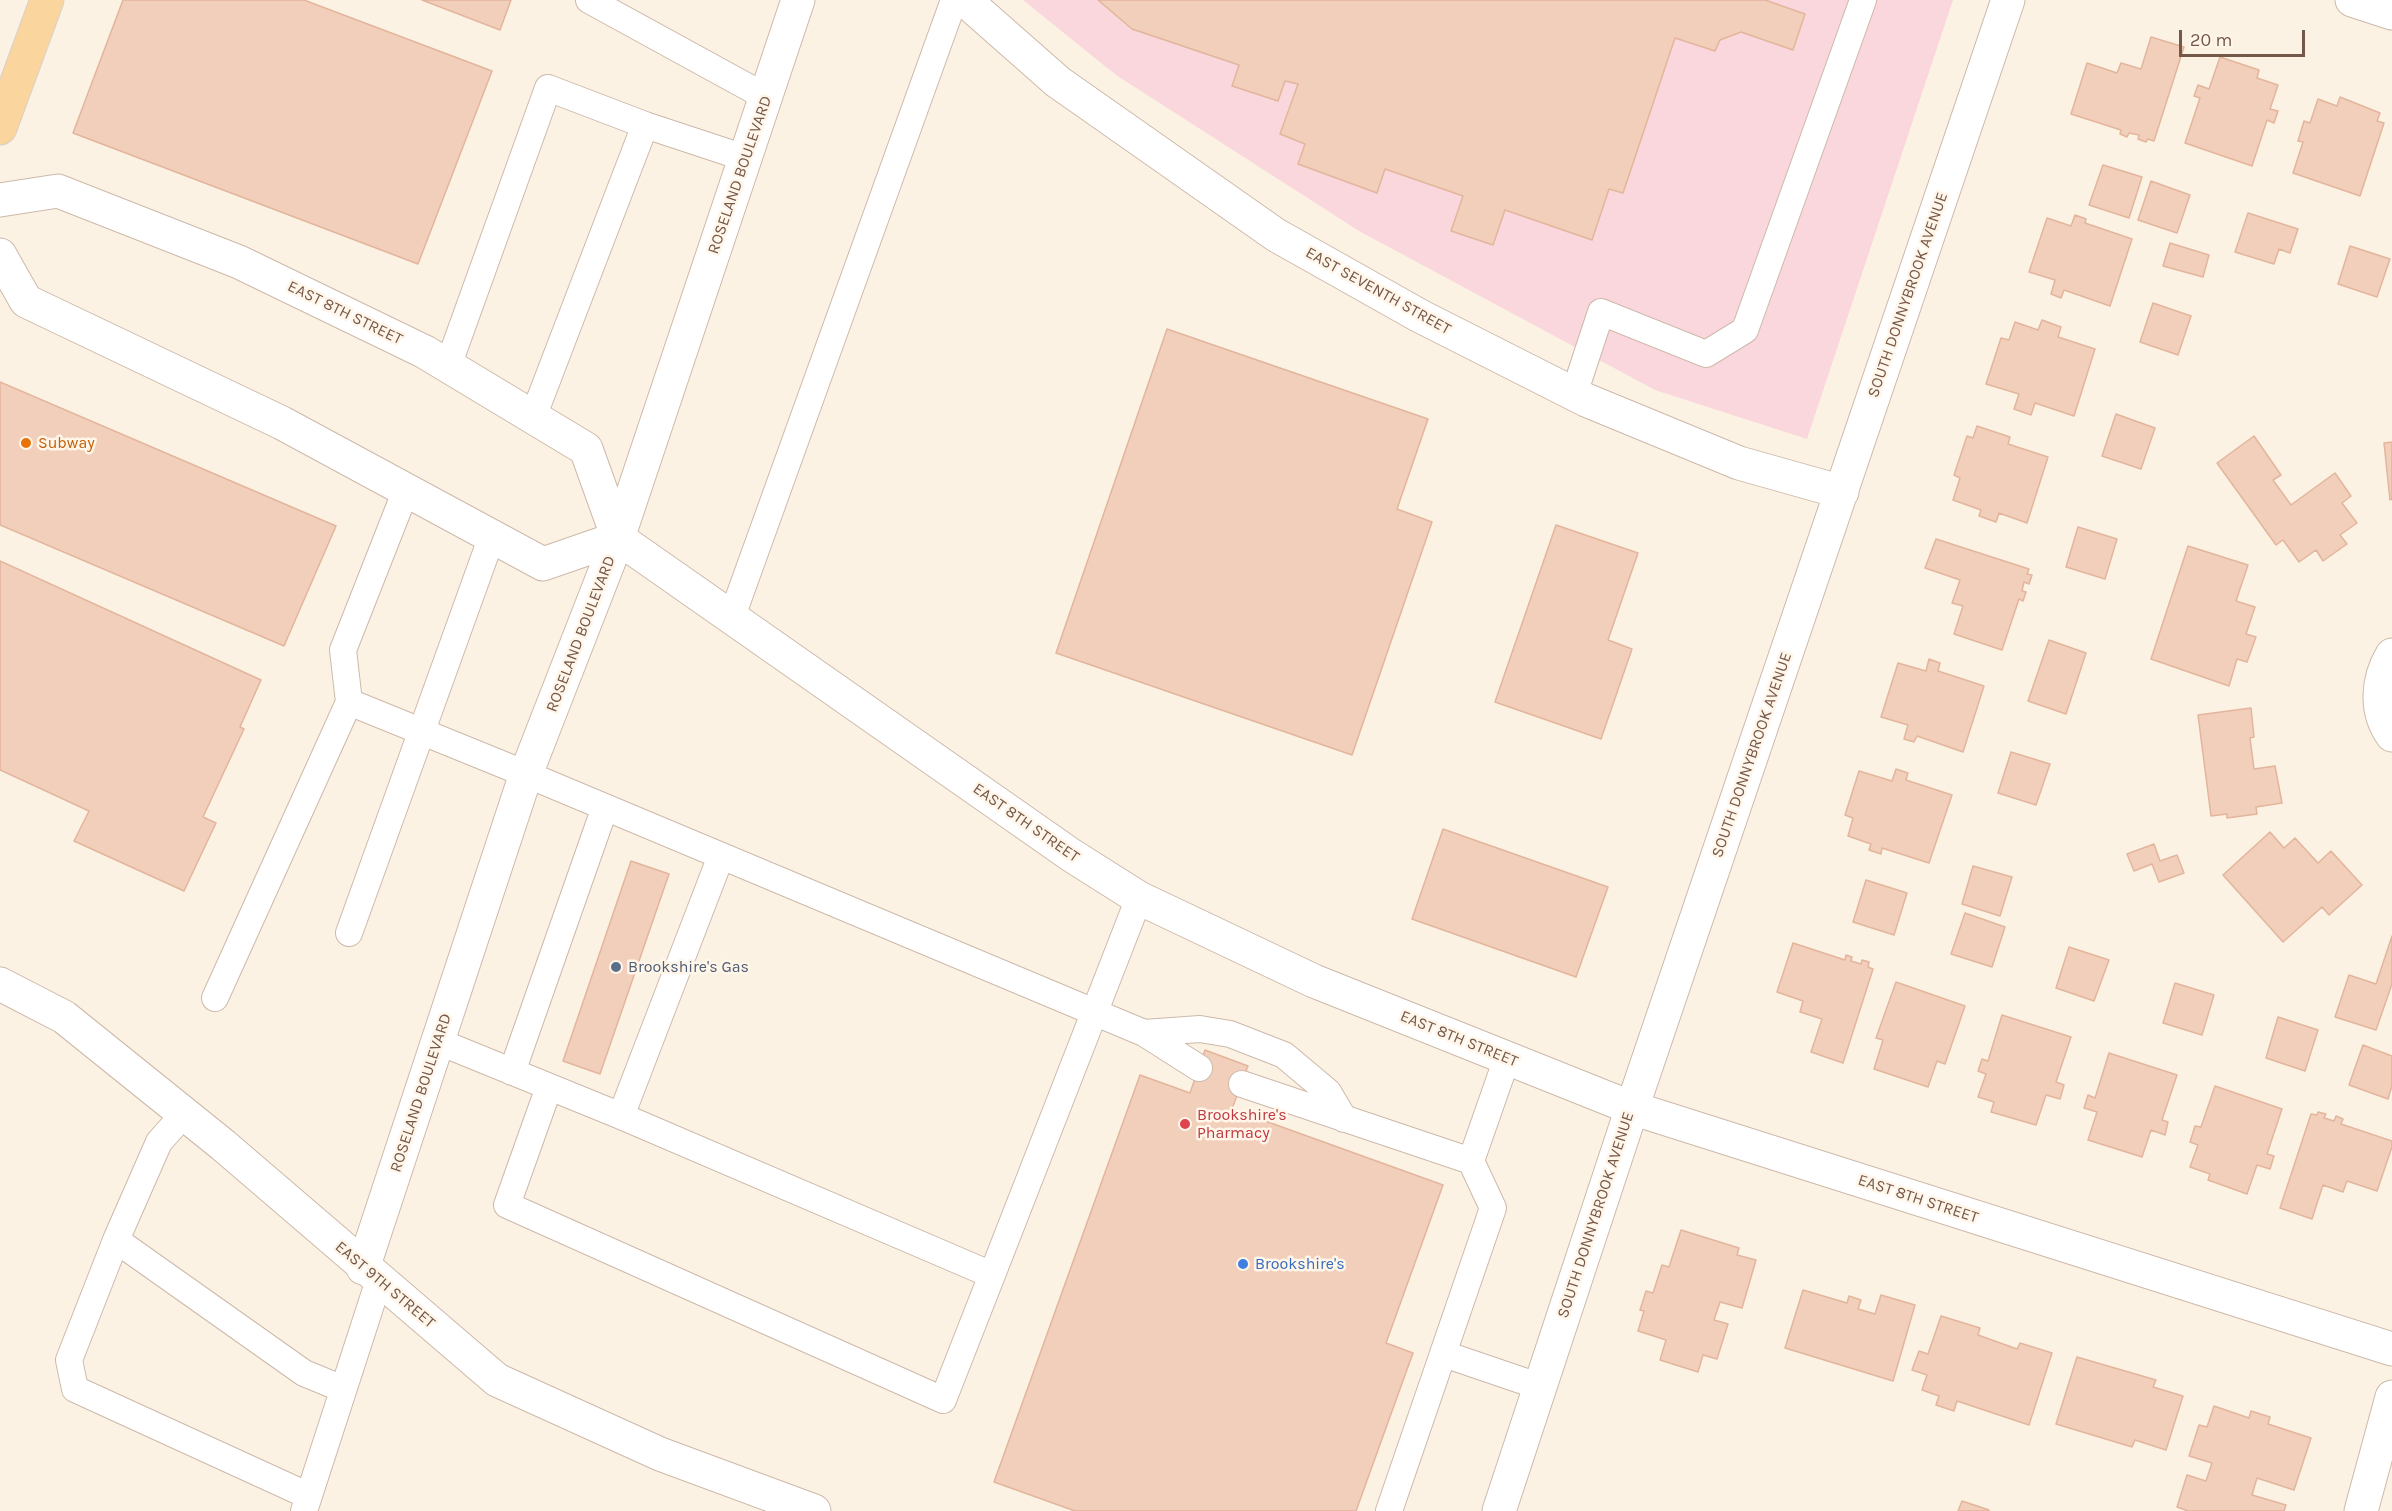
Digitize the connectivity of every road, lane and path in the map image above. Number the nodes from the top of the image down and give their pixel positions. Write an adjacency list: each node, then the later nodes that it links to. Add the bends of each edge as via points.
1 (47, 0): 12 (main road)
2 (589, 0): 10 (lane)
3 (798, 0): 10 (street, ROSELAND BOULEVARD)
4 (954, 0): 23 (lane)
5 (965, 0): 17 (street, EAST SEVENTH STREET, via 1058,82 1276,235 1420,316)
6 (1863, 0): 17 (lane, via 1745,330 1706,354 1600,312)
7 (2008, 0): 20 (street, SOUTH DONNYBROOK AVENUE)
8 (2352, 0): 9 (street)
9 (2392, 13)
10 (766, 97): 13 (street, ROSELAND BOULEVARD)
11 (645, 125): 13 (lane); 16 (lane, via 548,88); 18 (lane)
12 (0, 128)
13 (745, 158): 22 (street, ROSELAND BOULEVARD)
14 (0, 200): 16 (street, EAST 8TH STREET, via 58,191 239,262)
15 (0, 255): 19 (street, via 26,301 282,423)
16 (448, 366): 18 (street, EAST 8TH STREET)
17 (1574, 394): 20 (street, EAST SEVENTH STREET, via 1739,463)
18 (533, 417): 22 (street, EAST 8TH STREET, via 586,449)
19 (406, 490): 21 (street); 25 (lane, via 343,650)
20 (1842, 492): 43 (street, SOUTH DONNYBROOK AVENUE)
21 (492, 536): 22 (street, via 543,564); 26 (lane)
22 (618, 538): 23 (street, EAST 8TH STREET); 28 (street, ROSELAND BOULEVARD)
23 (731, 618): 31 (street, EAST 8TH STREET, via 1071,855)
24 (2392, 655): 27 (street, via 2383,670 2379,711)
25 (349, 702): 26 (lane); 34 (lane)
26 (422, 731): 28 (lane); 32 (lane)
27 (2392, 735)
28 (526, 774): 29 (lane); 37 (street, ROSELAND BOULEVARD)
29 (605, 807): 30 (lane); 40 (lane)
30 (721, 856): 35 (lane); 45 (lane)
31 (1139, 898): 35 (lane); 38 (street, EAST 8TH STREET, via 1314,981)
32 (349, 933)
33 (0, 984): 44 (street, EAST 9TH STREET, via 64,1017)
34 (215, 998)
35 (1094, 1013): 36 (lane); 50 (lane)
36 (1144, 1033): 39 (lane); 46 (lane, via 1200,1029 1230,1034 1284,1055 1328,1092)
37 (437, 1041): 40 (lane); 49 (street, ROSELAND BOULEVARD)
38 (1507, 1058): 43 (street, EAST 8TH STREET); 47 (lane)
39 (1199, 1068)
40 (512, 1072): 42 (lane)
41 (1242, 1084): 46 (lane)
42 (549, 1087): 45 (lane); 50 (lane, via 507,1205 943,1400)
43 (1632, 1108): 51 (street, EAST 8TH STREET); 53 (street, SOUTH DONNYBROOK AVENUE)
44 (184, 1114): 48 (lane, via 159,1142); 49 (street, EAST 9TH STREET)
45 (621, 1116): 50 (lane)
46 (1344, 1119): 47 (lane)
47 (1471, 1161): 52 (lane, via 1493,1208)
48 (116, 1240): 54 (lane, via 304,1373); 56 (lane, via 69,1360 75,1389)
49 (371, 1274): 54 (lane); 57 (street, EAST 9TH STREET, via 497,1380 660,1454)
50 (992, 1275)
51 (2392, 1349)
52 (1444, 1354): 53 (lane); 58 (lane)
53 (1540, 1387): 59 (street, SOUTH DONNYBROOK AVENUE)
54 (343, 1389): 56 (lane)
55 (2392, 1397): 60 (street)
56 (307, 1504)
57 (814, 1511)
58 (1389, 1511)
59 (1499, 1511)
60 (2361, 1511)

